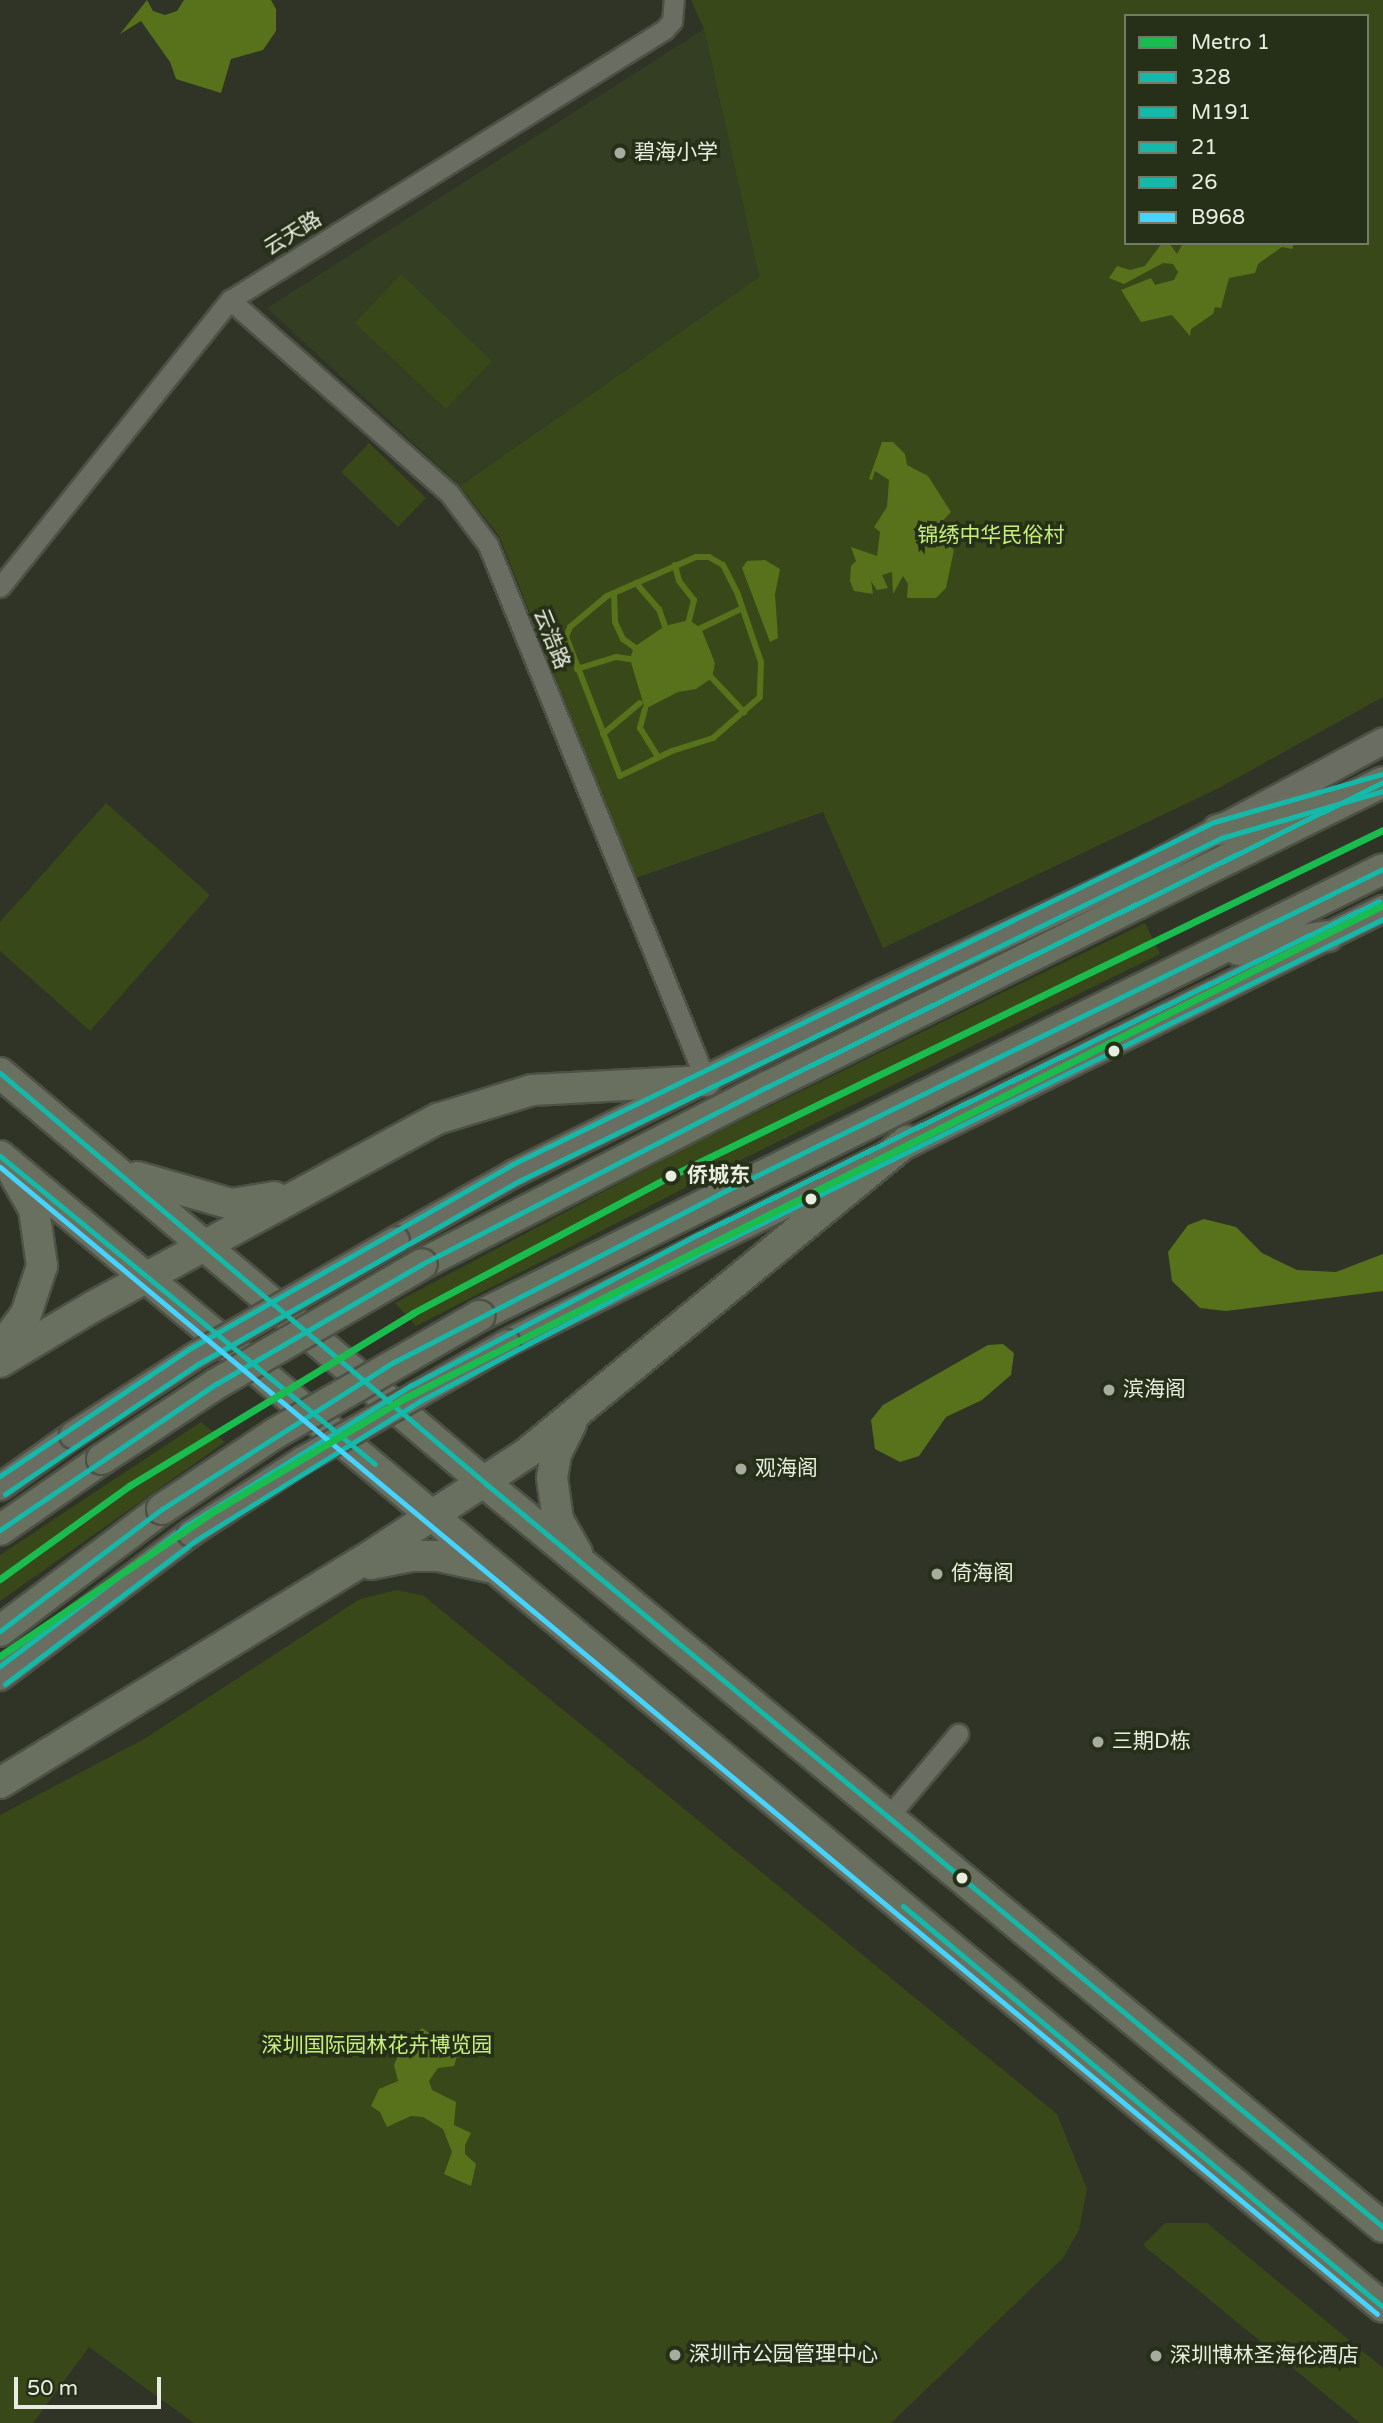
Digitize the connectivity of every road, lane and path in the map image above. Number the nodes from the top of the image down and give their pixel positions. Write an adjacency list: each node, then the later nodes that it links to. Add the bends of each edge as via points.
1 (674, 0): 2 (street, 云天路, via 672,21 664,30)
2 (230, 300): 3 (street, 云天路); 12 (street, 云浩路, via 449,494 488,545)
3 (0, 587)
4 (1383, 741): 6 (main road)
5 (1381, 784): 6 (main road); 25 (main road, bridge, via 767,1087 422,1264 216,1384)
6 (1218, 830): 12 (main road)
7 (1383, 869): 10 (main road)
8 (1383, 908): 9 (main road)
9 (1328, 936): 10 (main road); 13 (main road)
10 (1210, 954): 29 (main road, bridge, via 479,1317 274,1434 162,1509)
11 (0, 1073): 15 (main road)
12 (706, 1081): 16 (main road, via 533,1090 483,1102 437,1119); 23 (main road, bridge, via 515,1173 396,1240 193,1357)
13 (908, 1141): 21 (main road); 30 (main road, bridge, via 508,1343 303,1460 191,1533)
14 (0, 1156): 18 (main road); 19 (main road, via 34,1209 42,1266 26,1314)
15 (115, 1168): 16 (main road, via 173,1191 231,1205); 17 (main road)
16 (315, 1184): 17 (main road)
17 (205, 1245): 18 (main road); 22 (main road)
18 (146, 1278): 20 (main road); 24 (main road)
19 (0, 1349)
20 (0, 1362)
21 (576, 1416): 22 (main road); 26 (main road, via 556,1453 553,1498 569,1542)
22 (485, 1483): 24 (main road); 26 (main road)
23 (0, 1487)
24 (436, 1515): 27 (main road); 28 (main road)
25 (0, 1531)
26 (587, 1568): 33 (main road)
27 (502, 1571): 28 (main road, via 469,1560 411,1556); 35 (main road)
28 (344, 1573): 32 (main road)
29 (0, 1631)
30 (0, 1677)
31 (958, 1734): 33 (street)
32 (0, 1783)
33 (888, 1817): 34 (main road)
34 (1383, 2227)
35 (1383, 2307)

